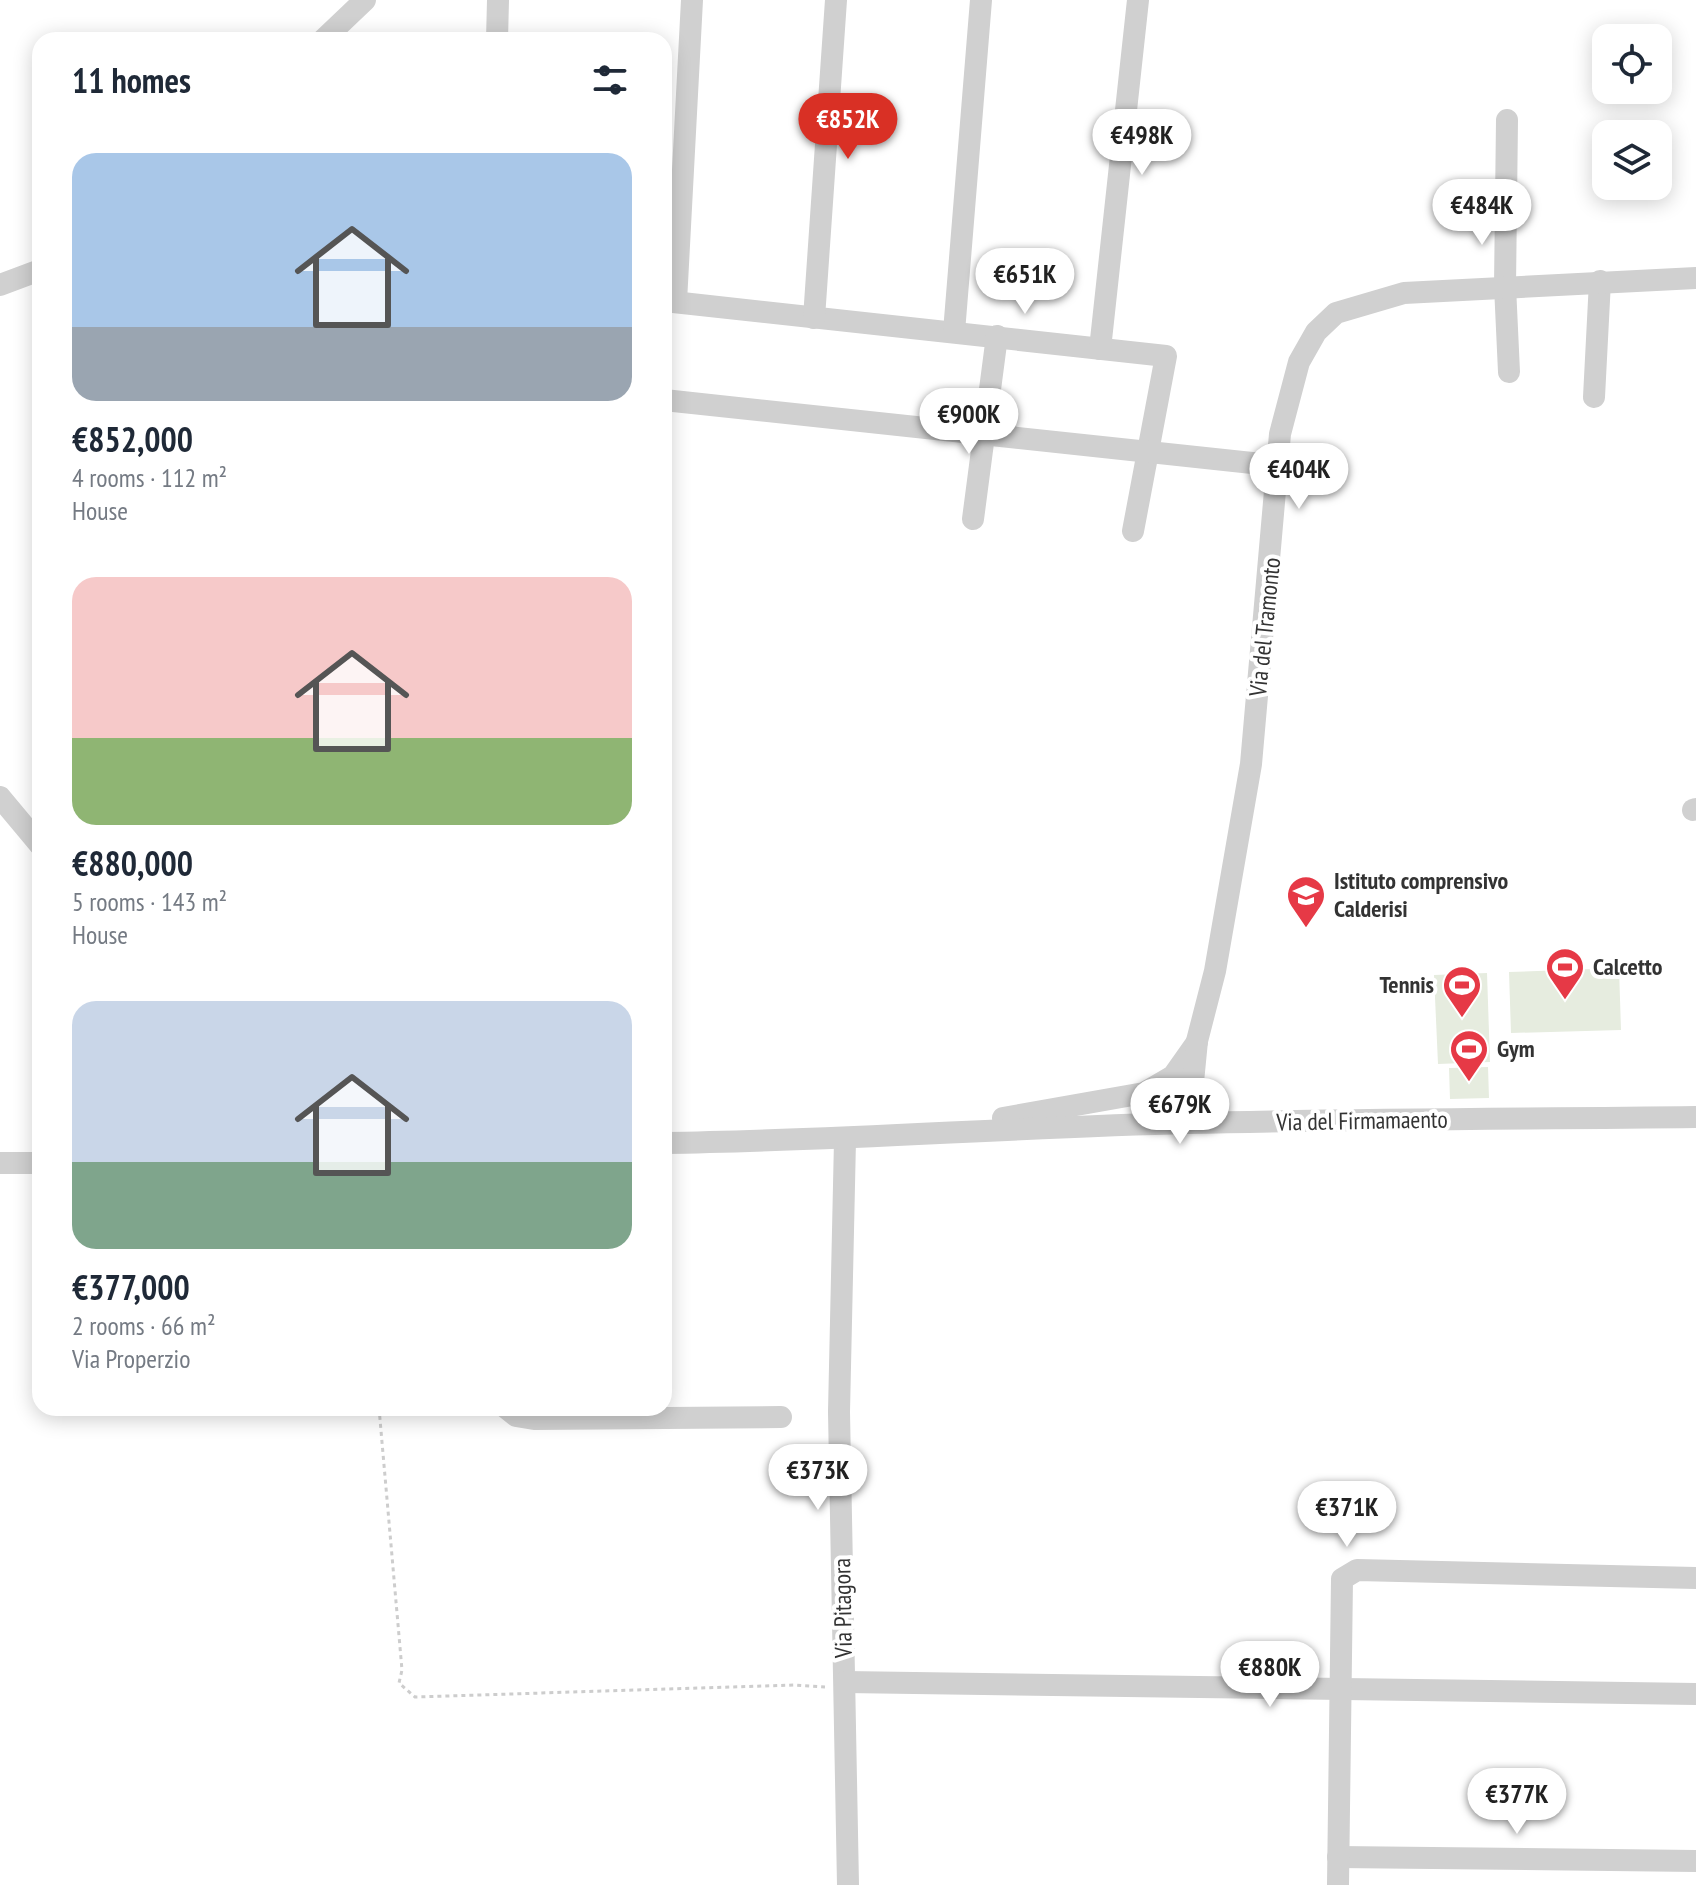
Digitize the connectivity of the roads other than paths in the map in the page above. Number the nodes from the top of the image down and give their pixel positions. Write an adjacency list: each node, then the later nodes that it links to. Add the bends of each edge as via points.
1 (365, 0): 7 (street)
2 (498, 0): 8 (street)
3 (692, 0): 11 (street)
4 (836, 0): 17 (street)
5 (981, 0): 18 (street)
6 (1138, 0): 20 (street)
7 (331, 32)
8 (497, 32)
9 (1507, 120): 15 (street)
10 (32, 273): 14 (street)
11 (672, 274)
12 (1696, 278): 13 (street, Via del Tramonto)
13 (1600, 281): 15 (street, Via del Tramonto); 22 (street)
14 (0, 285)
15 (1505, 286): 21 (street); 26 (street, Via del Tramonto, via 1404,293 1336,313 1316,332 1299,362 1280,434)
16 (672, 301): 17 (street)
17 (814, 318): 18 (street)
18 (954, 332): 19 (street)
19 (997, 336): 20 (street); 24 (street)
20 (1100, 349): 25 (street, via 1166,356)
21 (1509, 372)
22 (1594, 397)
23 (672, 401): 24 (street)
24 (986, 435): 25 (street); 27 (street)
25 (1149, 452): 26 (street); 28 (street)
26 (1280, 466): 31 (street, Via del Tramonto, via 1251,764 1215,971)
27 (973, 519)
28 (1133, 531)
29 (0, 797): 30 (street)
30 (32, 835)
31 (1197, 1041): 33 (street, Via del Tramonto); 34 (street, Via del Firmamaento, via 1173,1076 1144,1093)
32 (1696, 1117): 33 (street, Via del Firmamaento)
33 (1189, 1123): 34 (street, Via del Firmamaento)
34 (931, 1133): 35 (street, Via del Firmamaento)
35 (845, 1140): 36 (street, Via del Firmamaento); 42 (street, Via Pitagora, via 839,1412)
36 (672, 1143)
37 (0, 1163): 38 (street)
38 (32, 1163)
39 (516, 1416): 40 (street)
40 (781, 1417)
41 (1696, 1578): 43 (street, via 1357,1570 1342,1579)
42 (845, 1685): 43 (street); 47 (street, Via Pitagora)
43 (1340, 1686): 44 (street); 45 (street)
44 (1696, 1694)
45 (1338, 1857): 46 (street); 48 (street)
46 (1696, 1861)
47 (848, 1885)
48 (1338, 1885)

